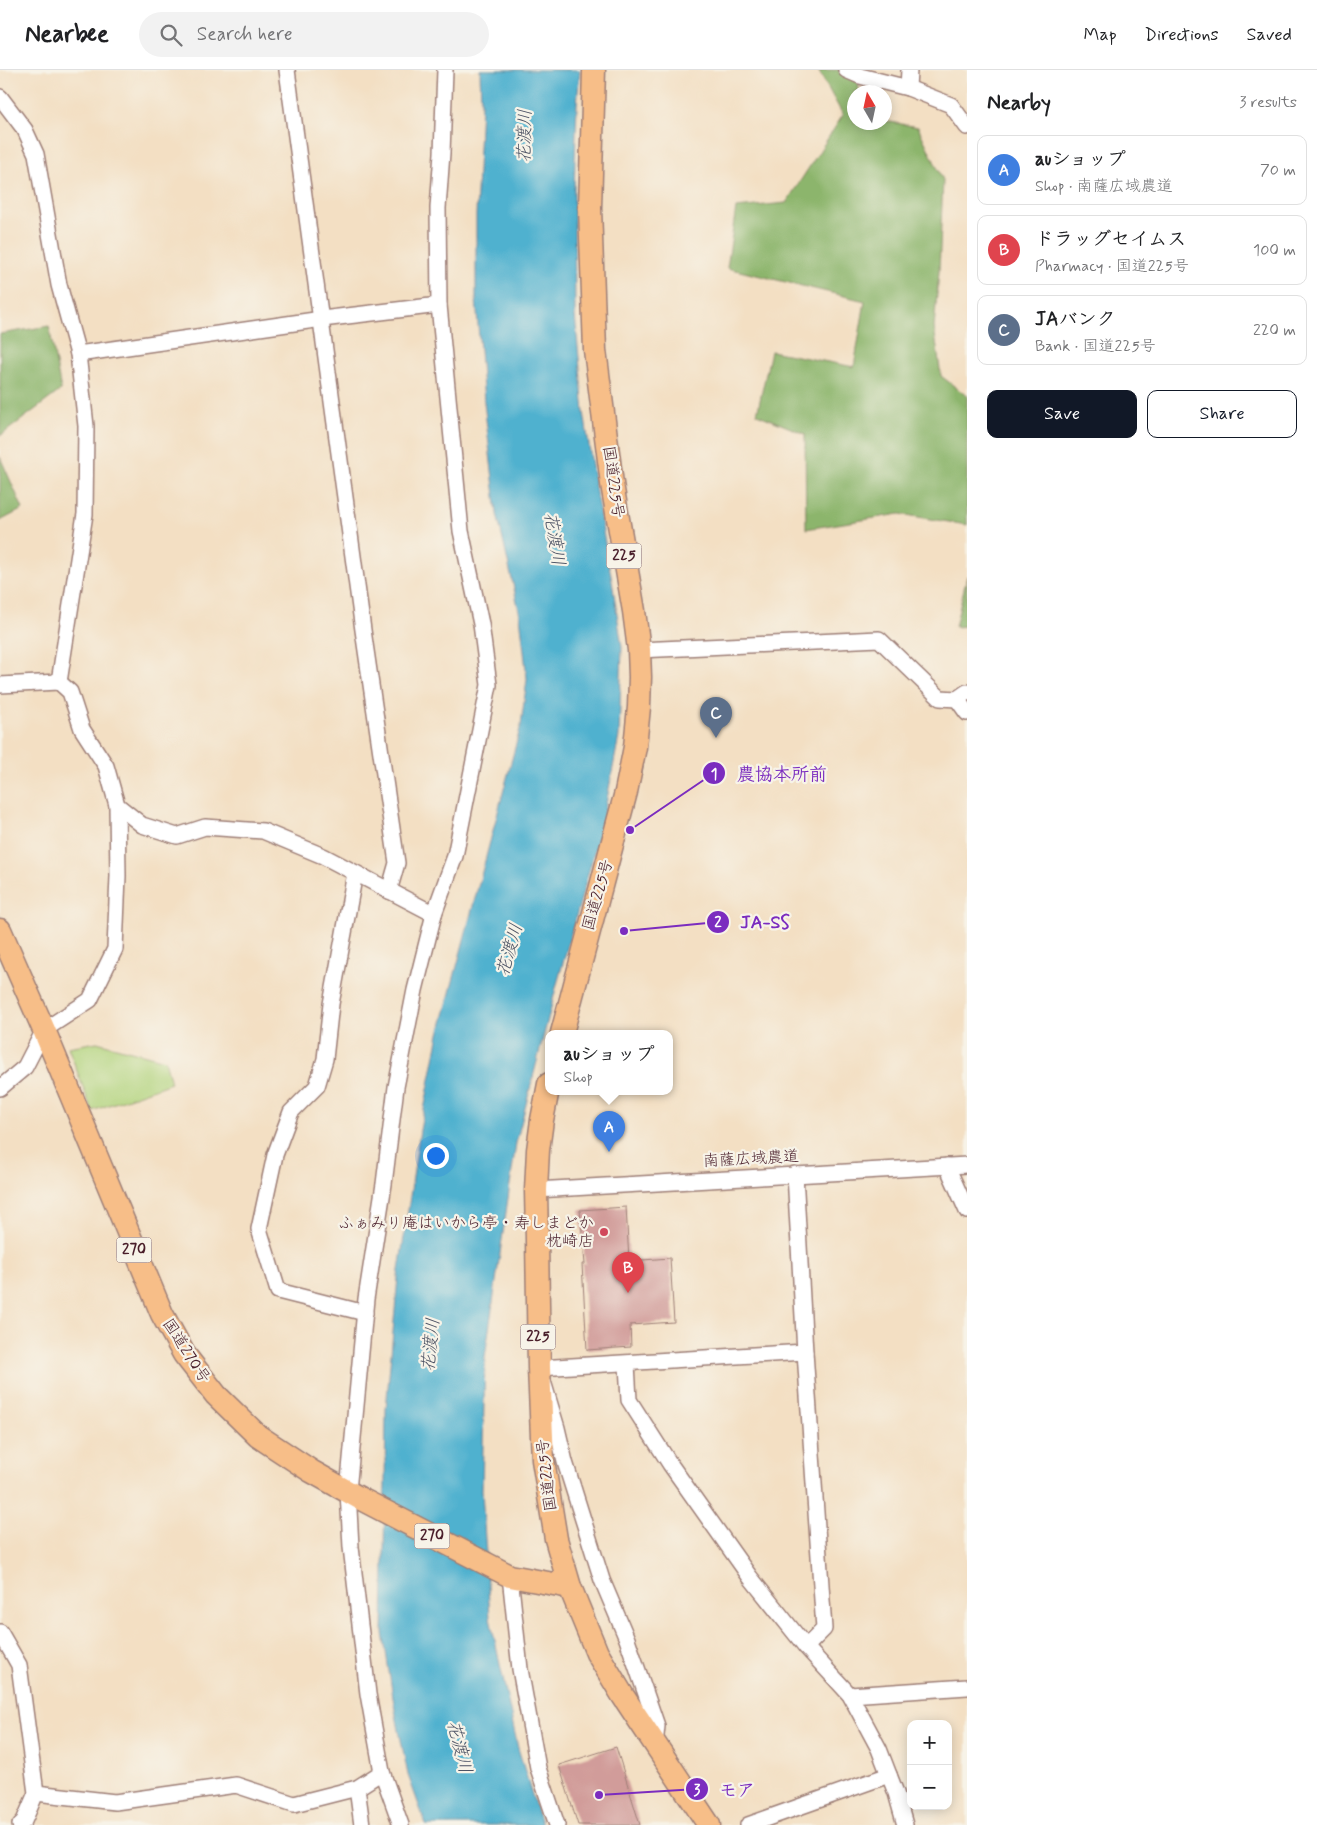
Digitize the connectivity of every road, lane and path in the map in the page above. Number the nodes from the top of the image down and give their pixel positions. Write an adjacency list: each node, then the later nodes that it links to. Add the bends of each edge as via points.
1 (288, 70): 10 (street)
2 (445, 70): 9 (street, via 438,208)
3 (594, 70): 12 (highway, 国道225号 / 225, via 590,256 595,350 612,484)
4 (846, 70): 6 (street)
5 (909, 70): 6 (street)
6 (908, 88): 8 (street, via 951,105)
7 (0, 97): 11 (street, via 25,130 36,154 59,284)
8 (967, 128)
9 (439, 305): 10 (street); 20 (street, via 461,531 481,624 489,685 455,856)
10 (322, 319): 11 (street); 19 (street, via 397,863)
11 (78, 354): 13 (street, via 86,426 85,514)
12 (639, 650): 15 (street, via 879,639 940,698); 23 (highway, 国道225号 / 225, via 639,707 626,792)
13 (59, 682): 14 (street); 17 (street, via 70,692 82,729 106,766)
14 (0, 684)
15 (962, 696): 16 (street)
16 (967, 713)
17 (117, 805): 18 (street, via 142,825 177,836 205,827 263,831); 22 (street, via 115,949 90,1000)
18 (356, 873): 19 (street); 31 (street, via 331,1004 325,1059 317,1086 291,1112 275,1155 259,1229 278,1291)
19 (388, 891): 20 (street)
20 (434, 914): 31 (street, via 414,990 396,1087)
21 (0, 930): 22 (highway, 国道270号 / 270)
22 (44, 1030): 24 (street, via 25,1067); 35 (highway, 国道270号 / 270, via 145,1275 184,1354 216,1395 258,1436)
23 (563, 1030)
24 (0, 1088)
25 (547, 1095): 29 (highway, 国道225号 / 225)
26 (967, 1165): 27 (street, 南薩広域農道)
27 (947, 1166): 28 (street, 南薩広域農道); 30 (street)
28 (795, 1174): 29 (street, 南薩広域農道); 32 (street)
29 (536, 1190): 34 (highway, 国道225号 / 225)
30 (967, 1211)
31 (365, 1313): 35 (street)
32 (805, 1352): 33 (street); 39 (street, via 824,1629)
33 (627, 1364): 34 (street); 39 (street, via 629,1400 634,1408 750,1576)
34 (539, 1368): 37 (highway, 国道225号 / 225, via 548,1502); 42 (street, via 602,1580 657,1726)
35 (354, 1495): 36 (highway, 国道270号 / 270); 43 (street, via 351,1547 368,1694)
36 (506, 1575): 37 (highway, 国道270号 / 270); 50 (street, via 538,1768)
37 (570, 1588): 42 (highway, 国道225号 / 225, via 597,1653)
38 (0, 1632): 46 (street, via 19,1665)
39 (806, 1647): 41 (street)
40 (967, 1686): 41 (street)
41 (850, 1695): 44 (street)
42 (656, 1745): 51 (highway, 国道225号 / 225)
43 (382, 1772): 45 (street); 49 (street)
44 (889, 1775): 52 (street); 53 (street)
45 (356, 1788): 46 (street, via 294,1804 236,1785 115,1802); 48 (street)
46 (36, 1793): 47 (street)
47 (20, 1825)
48 (362, 1825)
49 (401, 1825)
50 (558, 1825)
51 (708, 1825)
52 (748, 1825)
53 (905, 1825)

